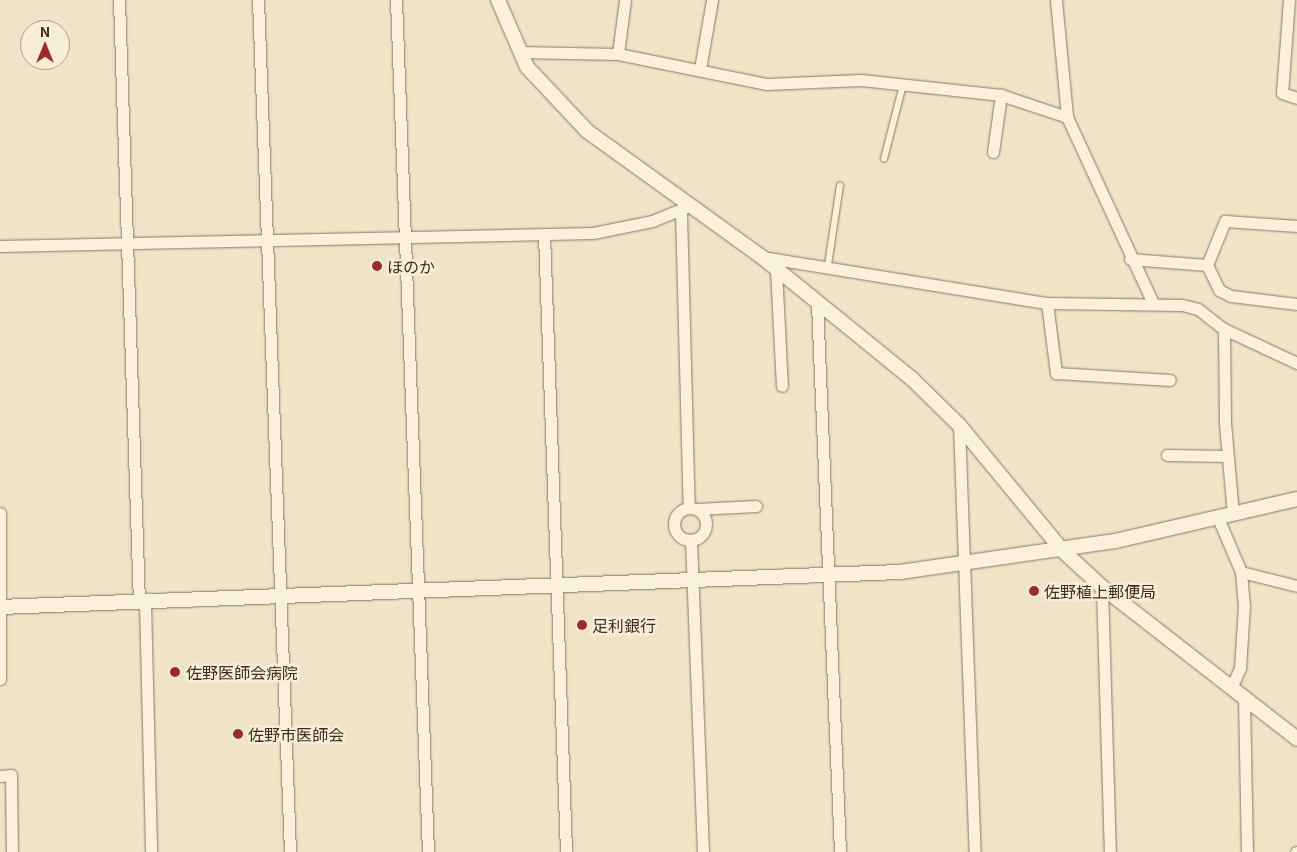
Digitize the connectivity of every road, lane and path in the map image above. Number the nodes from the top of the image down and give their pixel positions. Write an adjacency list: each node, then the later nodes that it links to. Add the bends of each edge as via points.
1 (120, 0): 24 (street)
2 (258, 0): 23 (street)
3 (396, 0): 22 (street)
4 (498, 0): 9 (street)
5 (625, 0): 10 (street)
6 (712, 0): 11 (street)
7 (1056, 0): 15 (street)
8 (1289, 0): 14 (street, via 1282,93)
9 (520, 52): 10 (street); 19 (street, via 547,93 587,131)
10 (618, 54): 11 (street)
11 (700, 69): 12 (street, via 767,84 861,80)
12 (903, 85): 13 (street); 17 (lane)
13 (1001, 95): 15 (street); 16 (street)
14 (1297, 98)
15 (1067, 117): 27 (street, via 1112,207)
16 (993, 152)
17 (884, 159)
18 (840, 186): 28 (lane)
19 (685, 209): 21 (street, via 609,231); 26 (street); 44 (street)
20 (1297, 226): 29 (street, via 1225,221)
21 (544, 234): 22 (street); 56 (street)
22 (407, 237): 23 (street); 57 (street)
23 (268, 240): 24 (street); 58 (street)
24 (126, 244): 25 (street); 59 (street)
25 (0, 246)
26 (762, 258): 28 (street); 30 (street)
27 (1130, 259): 29 (street); 33 (street)
28 (828, 265): 32 (street, via 926,286)
29 (1207, 265): 34 (street, via 1219,290 1231,296)
30 (776, 269): 31 (street); 38 (street)
31 (817, 303): 39 (street, via 911,378); 52 (street)
32 (1048, 303): 33 (street); 37 (street, via 1056,373)
33 (1153, 303): 35 (street, via 1198,309)
34 (1297, 304)
35 (1224, 329): 36 (street); 41 (street)
36 (1297, 363)
37 (1170, 380)
38 (782, 386)
39 (959, 424): 49 (street); 50 (street)
40 (1167, 454): 41 (street)
41 (1227, 456): 46 (street)
42 (1297, 499): 46 (street)
43 (756, 506): 44 (street)
44 (693, 509): 48 (street, via 705,518 706,529); 48 (street, via 678,514 674,526 679,537)
45 (0, 513): 60 (street)
46 (1233, 514): 47 (street)
47 (1218, 518): 49 (street); 51 (street)
48 (691, 540): 53 (street)
49 (1063, 551): 50 (street); 55 (street)
50 (962, 564): 52 (street); 73 (street)
51 (1241, 572): 54 (street); 62 (street, via 1244,606 1240,668)
52 (829, 577): 53 (street); 72 (street)
53 (692, 583): 56 (street); 71 (street)
54 (1297, 586)
55 (1102, 587): 62 (street); 74 (street)
56 (556, 588): 57 (street); 70 (street)
57 (418, 592): 58 (street); 69 (street)
58 (281, 597): 59 (street); 68 (street)
59 (142, 602): 60 (street); 67 (street)
60 (1, 607): 61 (street)
61 (0, 679)
62 (1231, 688): 63 (street)
63 (1244, 698): 64 (street); 75 (street)
64 (1297, 739)
65 (0, 776): 66 (street, via 11,775)
66 (12, 852)
67 (151, 852)
68 (290, 852)
69 (428, 852)
70 (566, 852)
71 (703, 852)
72 (840, 852)
73 (975, 852)
74 (1110, 852)
75 (1247, 852)

